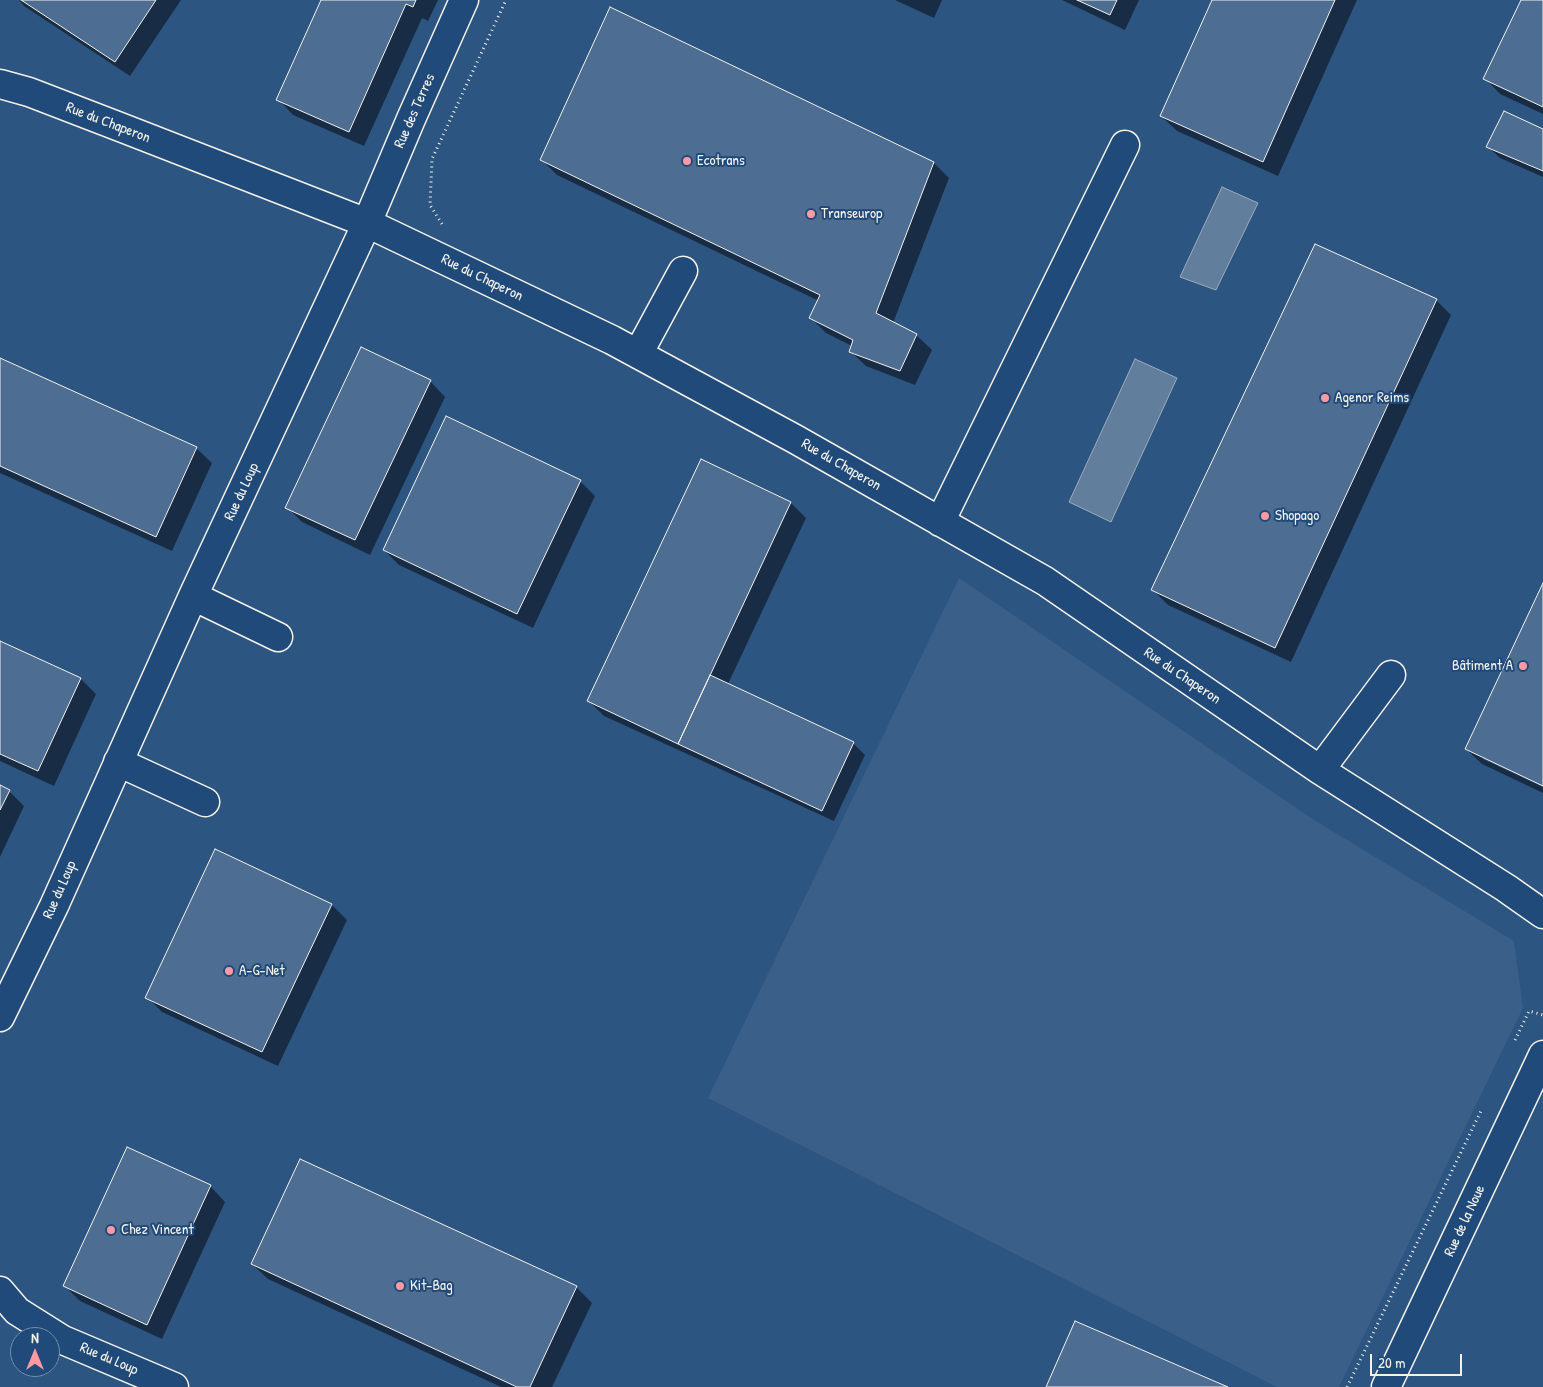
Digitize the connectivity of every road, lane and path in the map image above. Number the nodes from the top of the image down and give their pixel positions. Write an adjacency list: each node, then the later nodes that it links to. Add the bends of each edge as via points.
1 (464, 0): 5 (street, Rue des Terres)
2 (506, 0): 6 (path, via 432,159 430,205 450,238)
3 (0, 84): 5 (street, Rue du Chaperon, via 29,92)
4 (1125, 145): 9 (street)
5 (367, 223): 6 (street, Rue du Chaperon); 10 (street, Rue du Loup)
6 (445, 260): 8 (street, Rue du Chaperon)
7 (682, 271): 8 (street)
8 (638, 354): 9 (street, Rue du Chaperon)
9 (940, 522): 14 (street, Rue du Chaperon, via 1045,581)
10 (193, 596): 11 (street); 13 (street, Rue du Loup)
11 (278, 637)
12 (1391, 675): 14 (street)
13 (118, 762): 15 (street); 18 (street, Rue du Loup)
14 (1320, 770): 16 (street, Rue du Chaperon)
15 (206, 802)
16 (1543, 914)
17 (1543, 1014): 19 (path, via 1530,1011)
18 (0, 1017)
19 (1512, 1047)
20 (1543, 1054): 25 (street, Rue de la Noue)
21 (1486, 1100): 24 (path)
22 (0, 1291): 23 (street, Rue du Loup, via 17,1310 63,1340)
23 (174, 1387)
24 (1347, 1387)
25 (1386, 1387)

